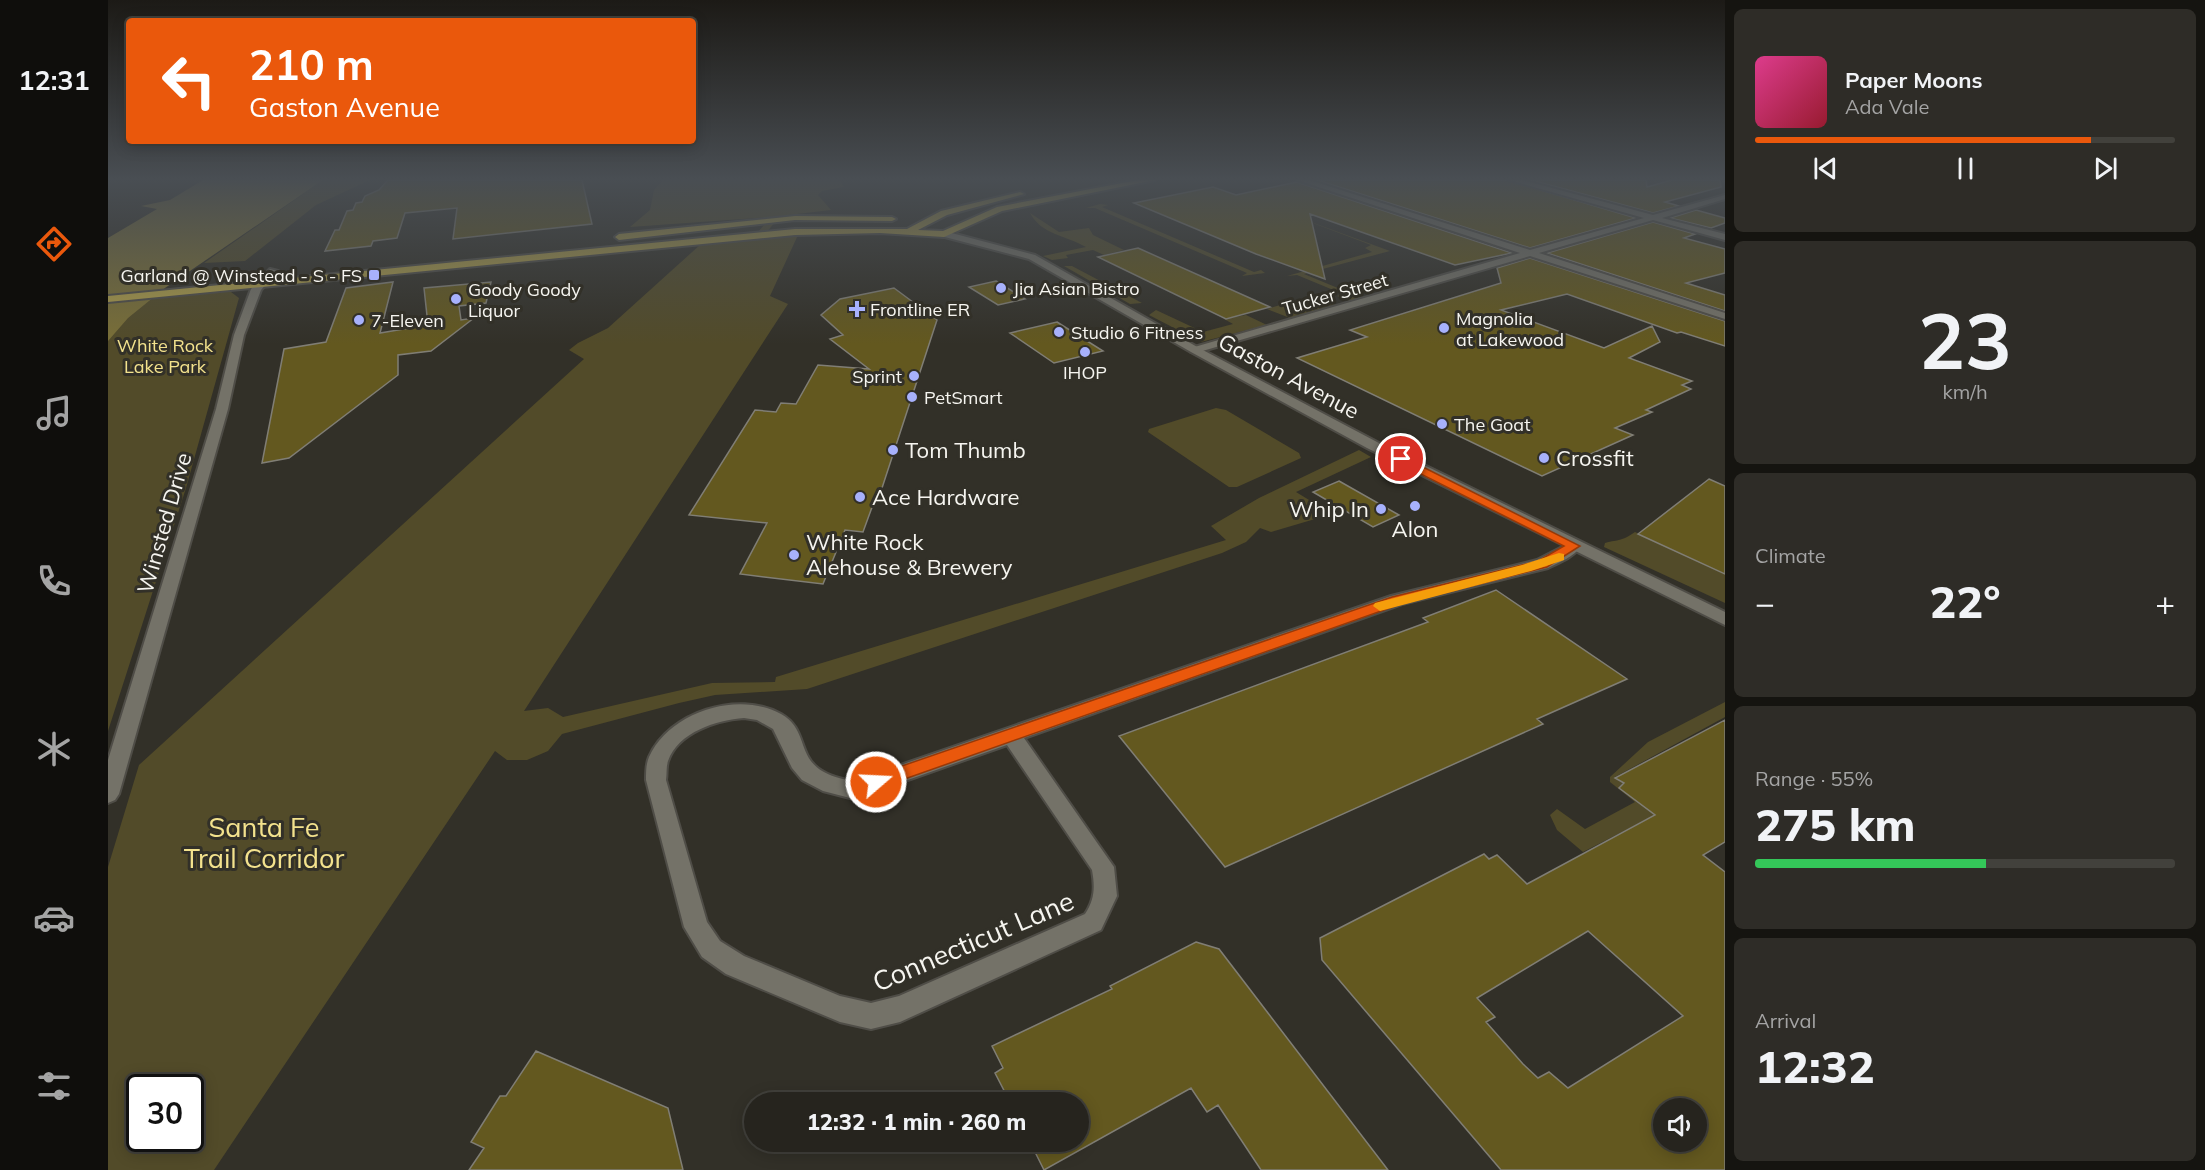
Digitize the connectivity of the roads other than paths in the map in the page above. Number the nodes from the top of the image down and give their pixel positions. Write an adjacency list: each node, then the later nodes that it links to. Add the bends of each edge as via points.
1 (640, 235): 6 (main road)
2 (769, 235): 10 (main road)
3 (946, 235): 9 (street, Gaston Avenue)
4 (1471, 235): 8 (street)
5 (1597, 235): 8 (street, Tucker Street)
6 (611, 238)
7 (1017, 243): 9 (street, Gaston Avenue)
8 (1531, 254): 14 (street); 15 (street, Tucker Street)
9 (1032, 257): 15 (street, Gaston Avenue)
10 (269, 274): 13 (main road, via 183,291); 19 (street, Winsted Drive, via 239,335 222,409)
11 (202, 278): 12 (main road)
12 (108, 289)
13 (108, 299)
14 (1725, 316)
15 (1195, 350): 16 (street, Gaston Avenue)
16 (1574, 546): 17 (street, Gaston Avenue); 18 (street, Connecticut Lane, via 1542,564 1397,600)
17 (1725, 619)
18 (1011, 735): 18 (street, Connecticut Lane, via 1103,867 1107,890 1104,906 1093,922 900,1009 871,1016 840,1009 735,965 711,950 696,927 656,780 658,758 673,738 692,725 739,712 767,716 790,735 799,762 811,776 831,787 854,790)
19 (108, 794)

